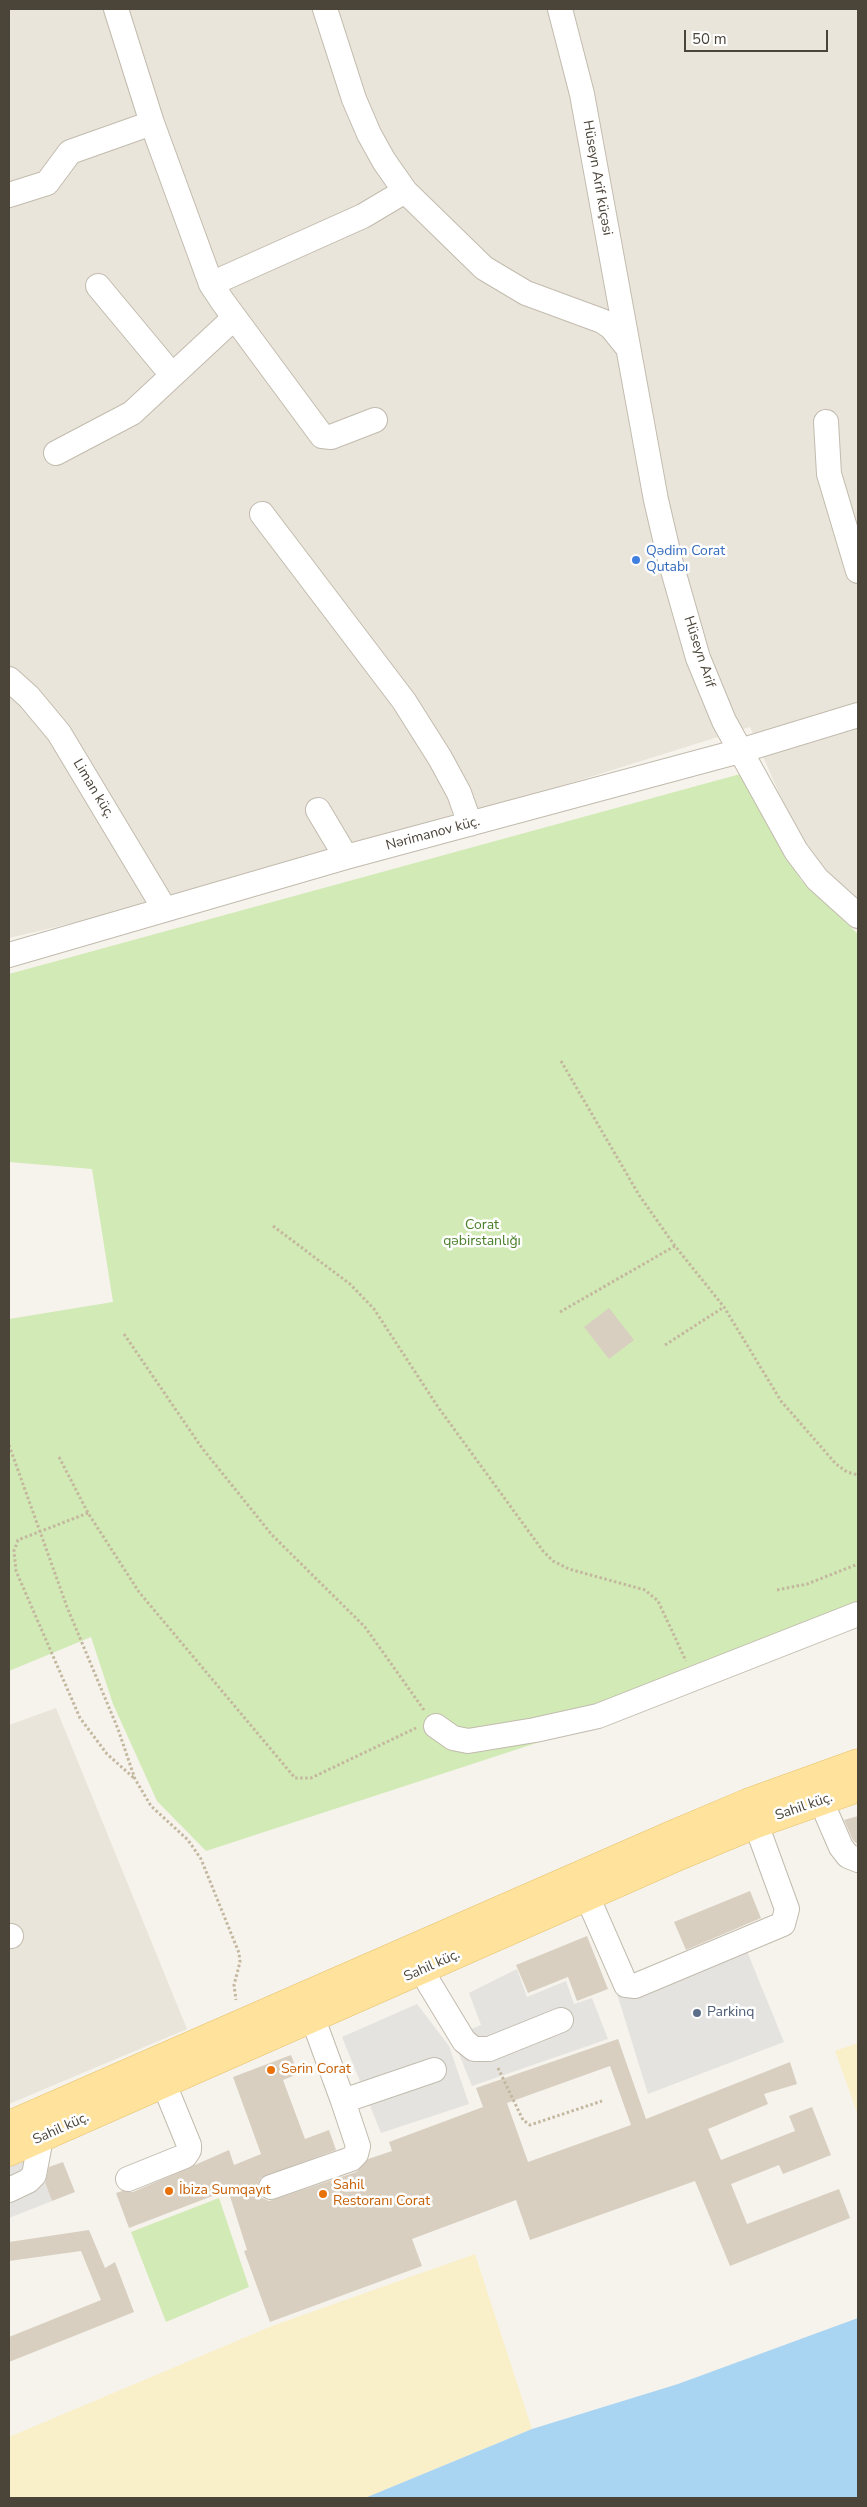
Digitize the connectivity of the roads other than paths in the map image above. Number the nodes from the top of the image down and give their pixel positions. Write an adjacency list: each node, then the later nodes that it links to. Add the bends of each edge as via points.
1 (116, 9): 4 (street)
2 (325, 9): 5 (street, via 354,99 369,134)
3 (560, 9): 7 (street, Hüseyn Arif küçəsi, via 582,94)
4 (152, 123): 6 (street, via 70,152 47,183); 8 (street)
5 (405, 191): 8 (street, via 363,216); 10 (street, via 484,268 526,293)
6 (9, 196)
7 (616, 282): 10 (street, via 610,304 602,311); 12 (street, Hüseyn Arif küçəsi)
8 (211, 284): 11 (street)
9 (98, 286): 13 (street)
10 (584, 315): 12 (street, via 611,327)
11 (234, 318): 13 (street); 14 (street, via 322,436 331,437)
12 (628, 348): 21 (street, Hüseyn Arif, via 670,560 698,658)
13 (172, 375): 16 (street, via 132,414)
14 (375, 420)
15 (826, 422): 18 (street, via 829,474)
16 (56, 453)
17 (262, 514): 23 (street, via 404,701 440,758)
18 (858, 571)
19 (9, 679): 25 (street, Liman küç., via 59,733)
20 (858, 715): 21 (street, Nərimanov küç.)
21 (740, 751): 23 (street, Nərimanov küç.); 26 (street, Hüseyn Arif, via 801,858 817,879)
22 (318, 810): 24 (street)
23 (470, 824): 24 (street, Nərimanov küç.)
24 (346, 857): 25 (street, Nərimanov küç.)
25 (164, 908): 27 (street, Nərimanov küç.)
26 (858, 916)
27 (9, 955)
28 (858, 1614): 29 (street, via 598,1716 468,1741 454,1738)
29 (436, 1726)
30 (858, 1763): 42 (main road, Sahil küç., via 669,1836)
31 (858, 1788): 32 (main road, Sahil küç.)
32 (821, 1801): 33 (main road, Sahil küç.); 34 (street, via 841,1847 848,1856)
33 (756, 1824): 35 (main road, Sahil küç.); 35 (street, via 787,1908 782,1924 635,1986 626,1984)
34 (858, 1860)
35 (587, 1896): 36 (main road, Sahil küç.)
36 (421, 1970): 37 (main road, Sahil küç.); 38 (street, via 464,2041 474,2049 489,2049)
37 (313, 2019): 40 (main road, Sahil küç.); 41 (street)
38 (561, 2020)
39 (434, 2070): 41 (street)
40 (164, 2084): 43 (main road, Sahil küç.); 45 (street, via 189,2145 188,2150 184,2156)
41 (343, 2101): 46 (street, via 358,2146 356,2154 351,2159)
42 (9, 2125)
43 (41, 2138): 44 (main road, Sahil küç.); 47 (street, via 34,2175)
44 (9, 2152)
45 (128, 2179)
46 (271, 2187)
47 (9, 2190)

